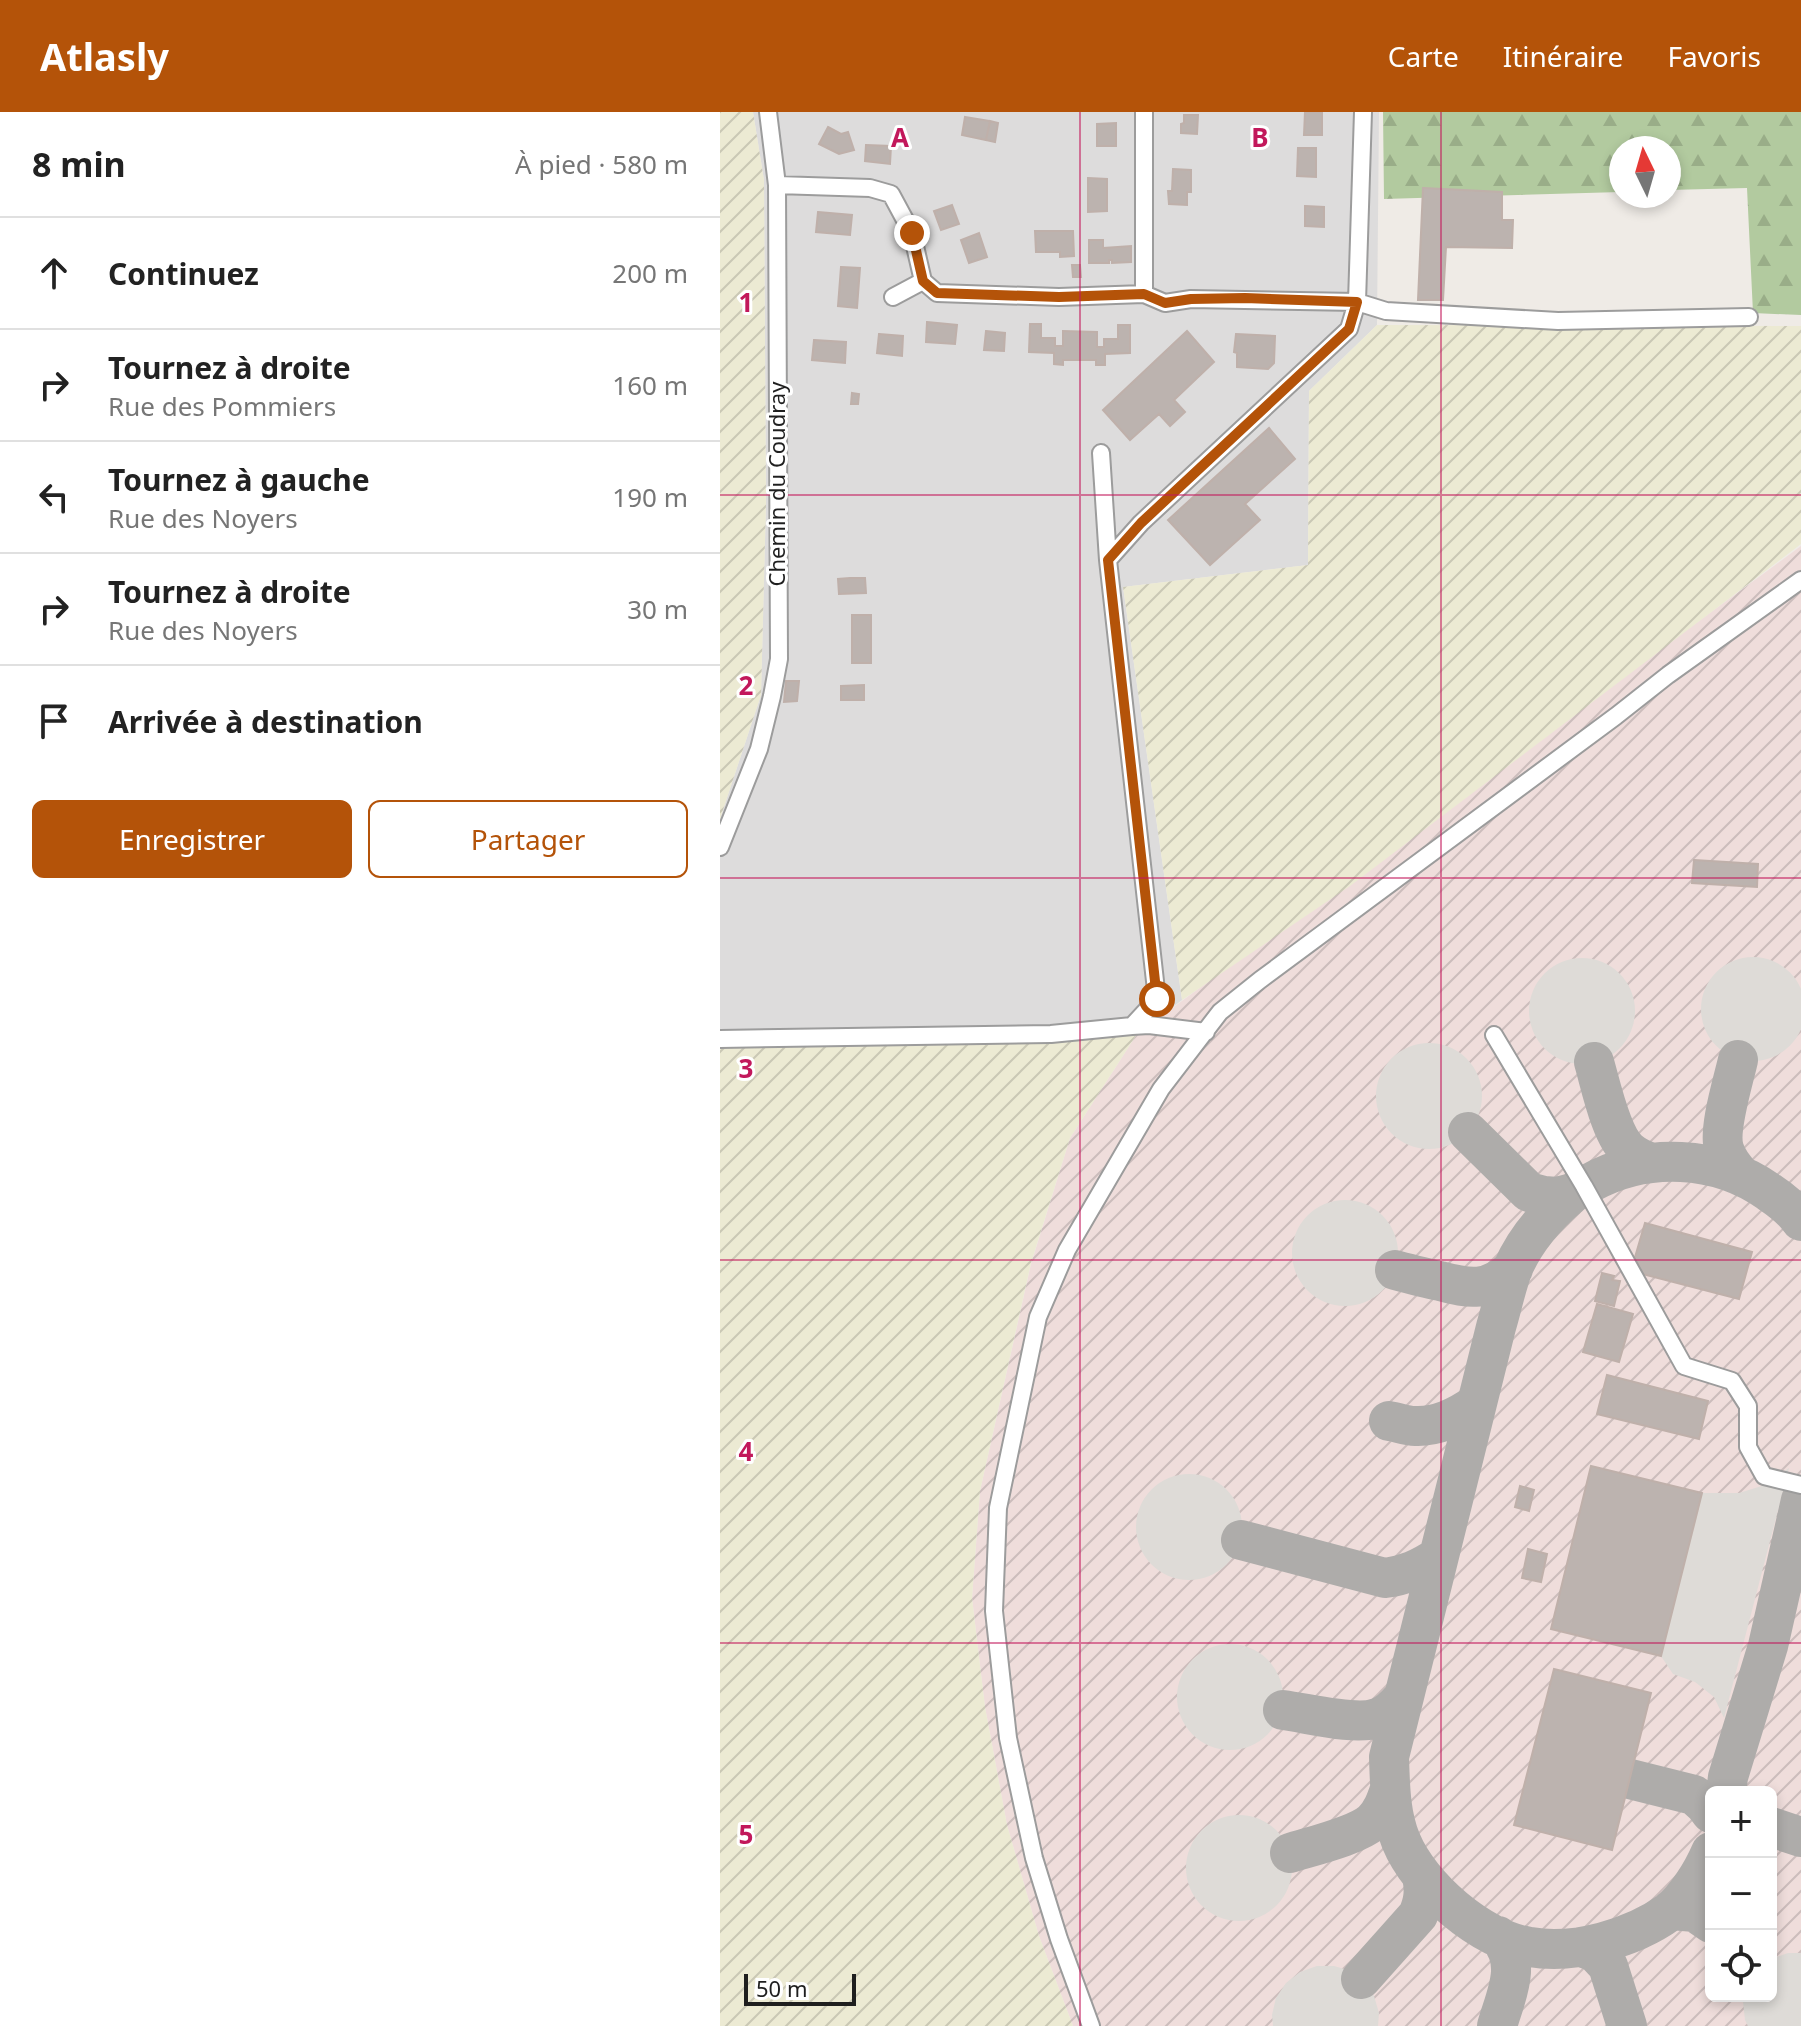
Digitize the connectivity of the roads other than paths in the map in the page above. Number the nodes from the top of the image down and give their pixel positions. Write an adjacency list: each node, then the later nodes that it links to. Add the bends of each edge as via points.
1 (768, 112): 4 (street, Chemin du Coudray)
2 (1144, 112): 6 (street)
3 (1363, 112): 8 (street)
4 (777, 185): 5 (street, via 870,188 891,194 912,233); 13 (street, Chemin du Coudray, via 779,659 759,749)
5 (923, 281): 6 (street, via 937,293); 7 (street)
6 (1144, 294): 8 (street, via 1165,303 1245,298)
7 (893, 297)
8 (1357, 302): 9 (street, via 1386,311 1558,321); 11 (street, via 1349,329)
9 (1749, 317)
10 (1101, 453): 11 (street)
11 (1108, 560): 14 (street, via 1157,999)
12 (1801, 580): 15 (street, via 1273,970 1220,1012)
13 (720, 847)
14 (1132, 1026): 15 (street); 17 (street, via 1051,1034)
15 (1206, 1032): 19 (street, via 1161,1089 1067,1250 1038,1317 998,1508 994,1611 1008,1738 1034,1858)
16 (1494, 1035): 18 (street, via 1684,1366 1732,1381 1748,1406 1748,1447 1764,1476)
17 (720, 1039)
18 (1801, 1485)
19 (1091, 2026)

